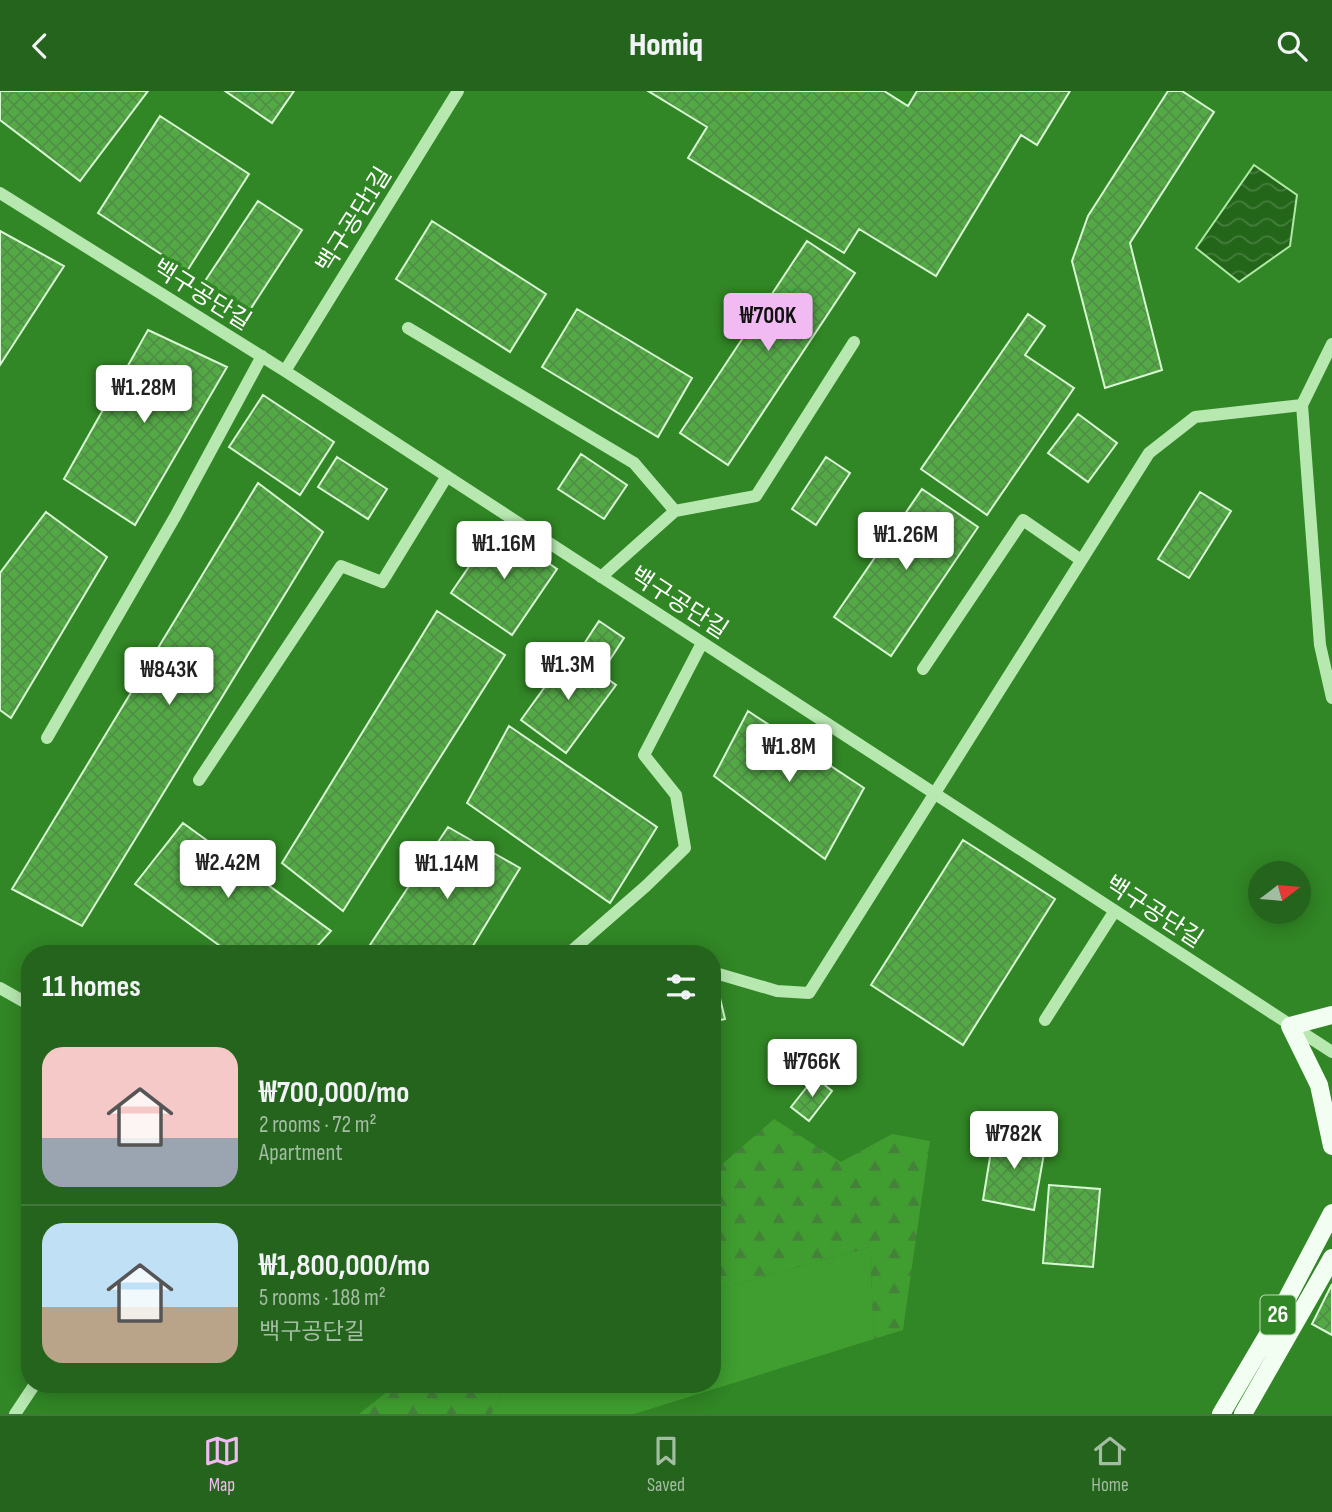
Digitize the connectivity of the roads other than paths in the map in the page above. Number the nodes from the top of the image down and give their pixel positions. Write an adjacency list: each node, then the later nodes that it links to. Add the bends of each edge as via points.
1 (458, 91): 7 (street, 백구공단1길)
2 (0, 193): 6 (street, 백구공단길)
3 (408, 328): 10 (street, via 634,463)
4 (854, 342): 10 (street, via 755,496)
5 (1332, 344): 8 (street)
6 (262, 356): 7 (street, 백구공단길); 16 (street)
7 (285, 371): 9 (street, 백구공단길)
8 (1301, 405): 11 (street, via 1195,417 1149,453); 15 (street, via 1320,645)
9 (447, 476): 12 (street, 백구공단길); 17 (street, via 382,582 341,566)
10 (675, 511): 12 (street)
11 (1082, 560): 14 (street, via 1023,520); 18 (street)
12 (601, 577): 13 (street, 백구공단길)
13 (702, 643): 18 (street, 백구공단길); 20 (street, via 644,755 676,795 685,848)
14 (923, 669)
15 (1332, 698)
16 (47, 738)
17 (200, 780)
18 (934, 794): 19 (street, 백구공단길); 21 (street, via 810,993 777,991)
19 (1114, 912): 25 (street); 26 (street, 백구공단길)
20 (578, 945)
21 (721, 975)
22 (0, 988): 23 (street)
23 (21, 1000)
24 (1332, 1015): 26 (main road)
25 (1045, 1020)
26 (1290, 1026): 27 (street, 백구공단길); 28 (main road, via 1319,1085)
27 (1332, 1052)
28 (1332, 1146)
29 (1332, 1213): 33 (main road, 26)
30 (1332, 1258): 34 (main road, 26)
31 (28, 1393): 32 (street)
32 (15, 1414)
33 (1221, 1414)
34 (1243, 1414)

